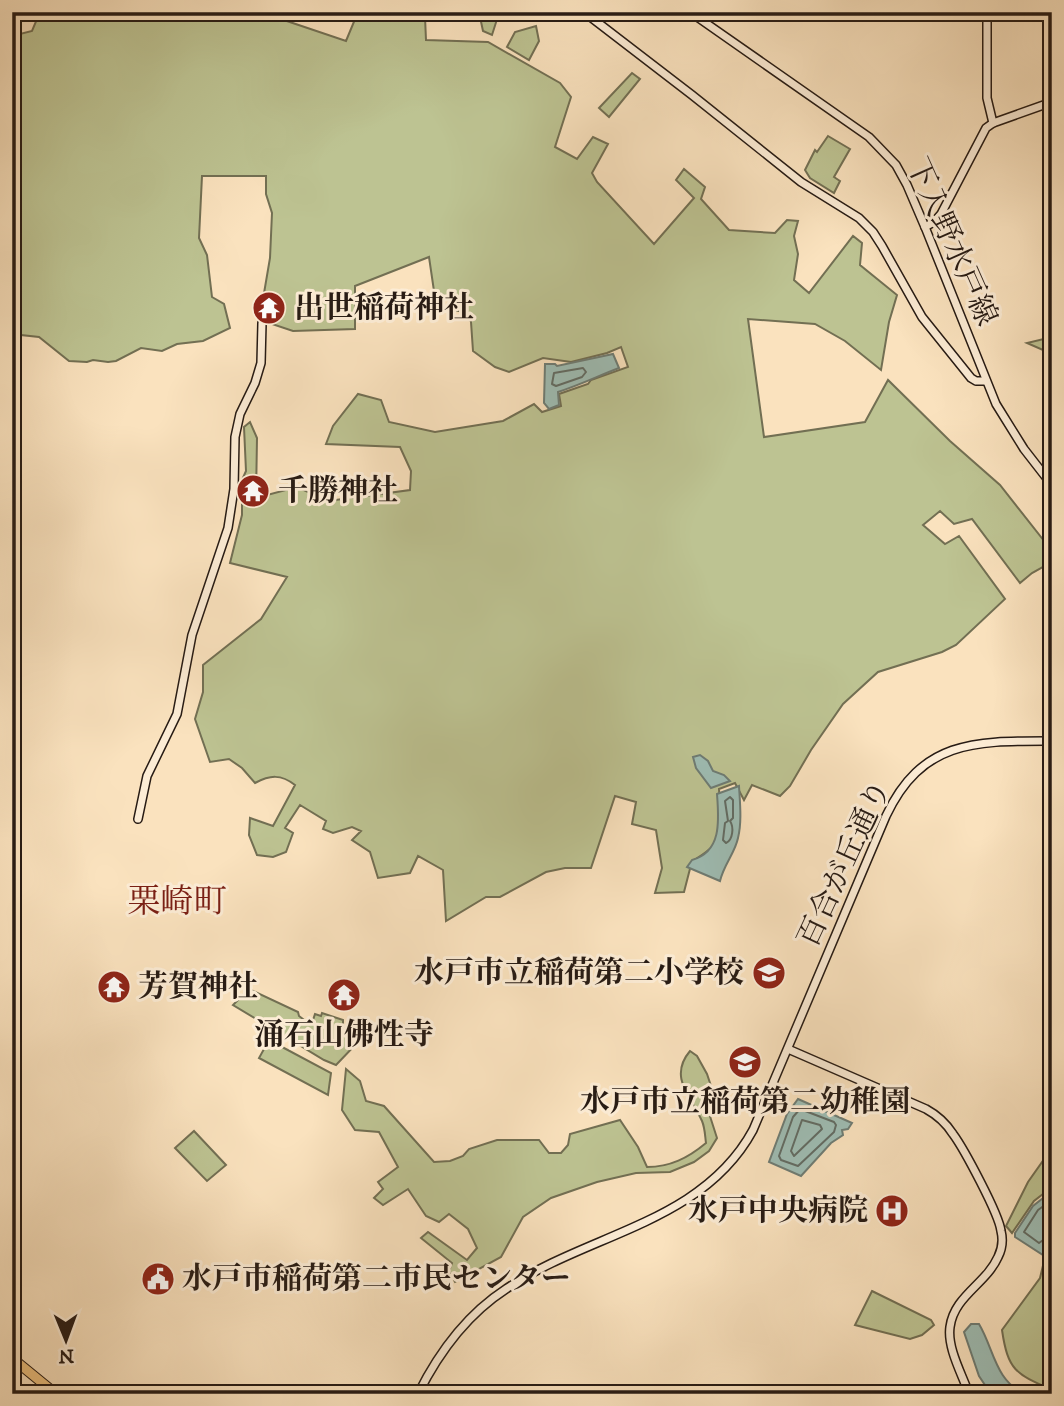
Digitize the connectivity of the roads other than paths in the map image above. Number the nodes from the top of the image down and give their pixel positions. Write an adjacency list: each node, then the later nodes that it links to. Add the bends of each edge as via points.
1 (584, 12): 8 (street, via 801,182 859,218 882,246 922,317 971,378)
2 (690, 12): 6 (street, 下入野水戸線, via 877,144 902,174)
3 (987, 12): 5 (street, via 987,98)
4 (1052, 102): 5 (street)
5 (993, 123): 6 (street, via 986,128 937,219)
6 (925, 227): 8 (street, 下入野水戸線)
7 (262, 323): 11 (street, via 261,363 234,436 228,528 192,635 177,714 150,769)
8 (986, 381): 9 (street, 下入野水戸線, via 1007,423)
9 (1052, 485)
10 (1052, 741): 12 (street, 百合が丘通り, via 970,744 924,766 909,780 891,805)
11 (138, 819)
12 (788, 1049): 15 (street, 百合が丘通り, via 753,1130 721,1175 673,1209 497,1295 449,1342); 16 (street, via 926,1108 960,1144 997,1218 1002,1238 998,1259 962,1299 950,1325 951,1343)
13 (12, 1358): 14 (highway)
14 (56, 1394)
15 (418, 1394)
16 (969, 1394)

